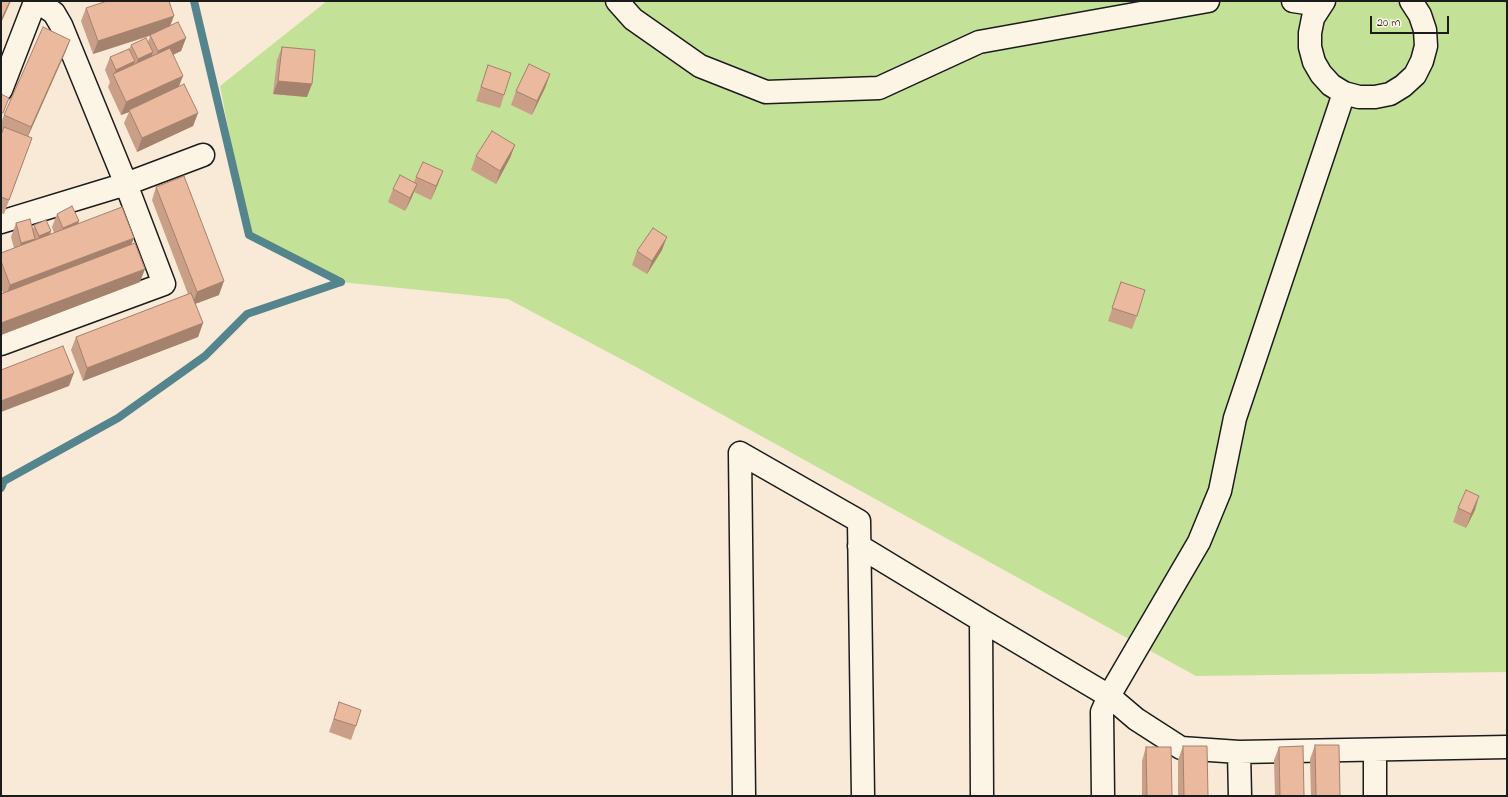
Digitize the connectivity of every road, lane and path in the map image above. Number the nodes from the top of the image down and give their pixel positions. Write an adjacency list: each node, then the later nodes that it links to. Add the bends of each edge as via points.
1 (617, 1): 2 (street, via 633,19 700,66 766,92 879,88 979,42)
2 (1208, 1)
3 (1294, 1): 5 (street)
4 (1411, 1): 7 (street, via 1420,15 1425,30 1426,46 1422,61 1414,75 1390,94 1375,98)
5 (1322, 3): 7 (street, via 1313,18 1310,47 1321,74 1331,85)
6 (1, 90): 9 (street, via 35,2 44,6 54,13 61,25)
7 (1344, 93): 14 (street, via 1235,418 1220,491 1199,542)
8 (203, 154): 9 (street)
9 (126, 184): 10 (street); 11 (street, via 164,284)
10 (1, 222)
11 (1, 344)
12 (859, 546): 13 (street); 18 (street, via 859,521 740,453); 19 (street)
13 (981, 620): 14 (street); 20 (street)
14 (1109, 696): 17 (street, via 1136,719 1181,748); 21 (street, via 1102,712)
15 (1507, 747): 16 (street)
16 (1375, 750): 17 (street); 23 (street)
17 (1239, 752): 22 (street)
18 (744, 796)
19 (863, 796)
20 (982, 796)
21 (1103, 796)
22 (1240, 796)
23 (1375, 796)

